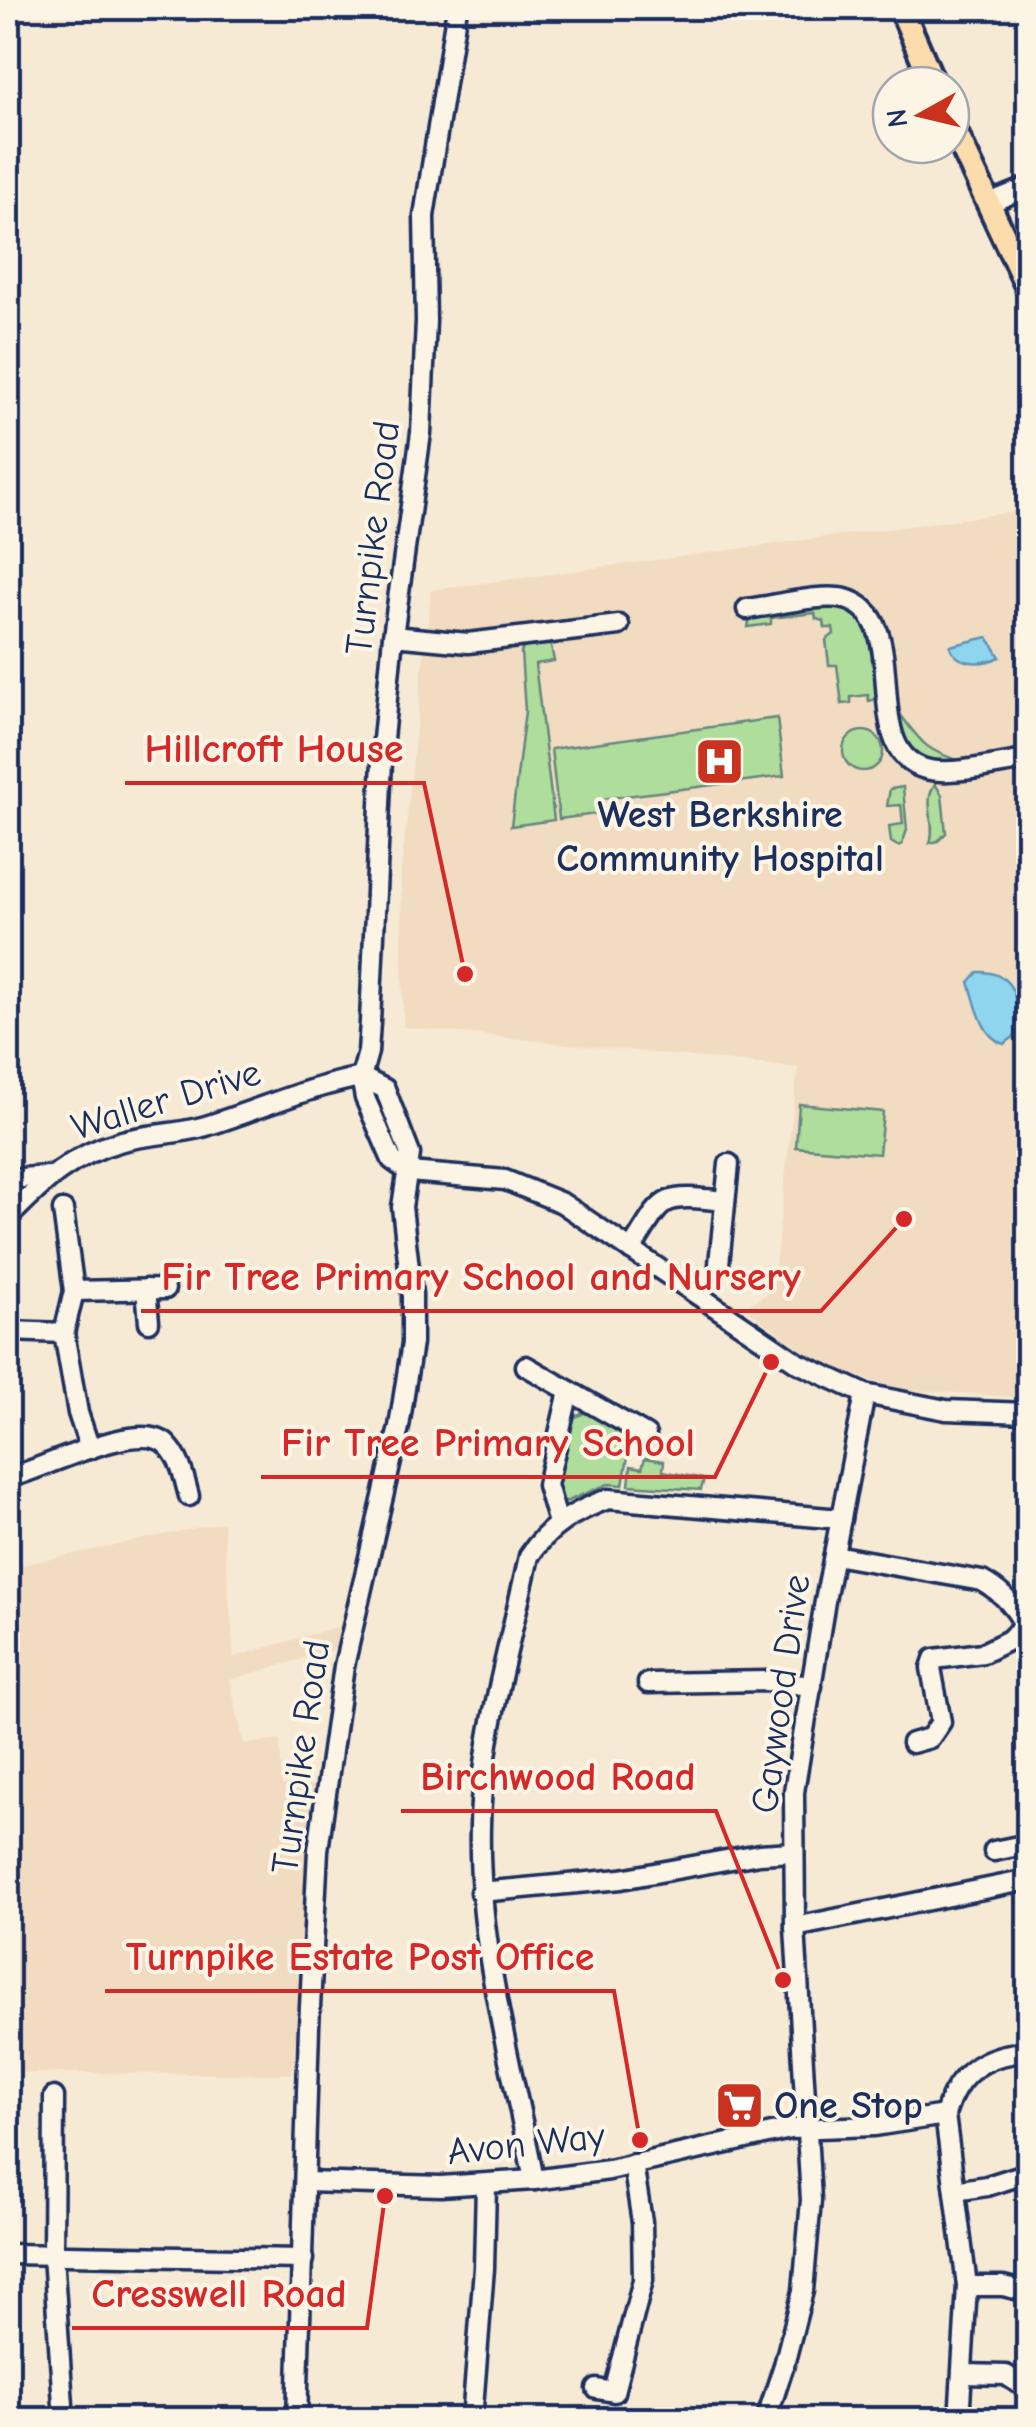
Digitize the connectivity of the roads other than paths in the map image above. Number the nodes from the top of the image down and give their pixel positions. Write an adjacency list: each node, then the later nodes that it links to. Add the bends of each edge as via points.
1 (457, 8): 10 (street, Turnpike Road, via 426,194 420,433)
2 (901, 8): 3 (main road)
3 (925, 65)
4 (971, 165): 6 (main road)
5 (1028, 187): 6 (street)
6 (989, 203): 7 (main road)
7 (1028, 288)
8 (747, 609): 11 (street, via 835,598 867,611 881,645 893,738 918,766 935,771)
9 (619, 625): 10 (street, via 468,643)
10 (393, 636): 12 (street, Turnpike Road, via 368,1052)
11 (1028, 760)
12 (361, 1077): 14 (street, Turnpike Road, via 384,1088 410,1154); 15 (street, Waller Drive, via 204,1126 118,1142)
13 (729, 1164): 17 (street)
14 (409, 1172): 20 (street, via 524,1186); 54 (street, Turnpike Road, via 402,1207 413,1314 410,1367 349,1640 318,1850)
15 (48, 1176): 16 (street); 19 (street, Waller Drive)
16 (8, 1179)
17 (725, 1201): 20 (street, via 664,1201); 21 (street)
18 (63, 1210): 22 (street)
19 (8, 1218)
20 (631, 1250): 28 (street, via 798,1363)
21 (720, 1264)
22 (74, 1291): 23 (street, via 156,1289); 25 (street)
23 (149, 1322)
24 (8, 1331): 25 (street)
25 (64, 1333): 31 (street)
26 (526, 1366): 27 (street)
27 (568, 1391): 30 (street); 35 (street, via 547,1485)
28 (865, 1394): 29 (street, via 946,1410); 34 (street, Gaywood Drive)
29 (1028, 1413)
30 (646, 1435)
31 (90, 1449): 32 (street); 33 (street, via 148,1436 166,1443)
32 (8, 1478)
33 (191, 1489)
34 (841, 1518): 35 (street, via 631,1499 587,1506); 36 (street, Gaywood Drive)
35 (558, 1523): 45 (street, via 529,1556 486,1763)
36 (834, 1554): 37 (street, via 982,1582 998,1590); 39 (street, Gaywood Drive)
37 (1027, 1629): 40 (street, via 998,1647 934,1659 941,1722 930,1738)
38 (648, 1682): 39 (street)
39 (812, 1686): 43 (street, Gaywood Drive, via 794,1792)
40 (912, 1743)
41 (1028, 1844): 42 (street)
42 (994, 1851)
43 (793, 1852): 45 (street); 46 (street, Gaywood Drive)
44 (1028, 1880): 46 (street)
45 (480, 1892): 53 (street)
46 (795, 1927): 50 (street, Gaywood Drive)
47 (1028, 2052): 49 (street, via 988,2060 968,2072)
48 (54, 2097): 58 (street)
49 (945, 2115): 50 (street, Avon Way, via 874,2126); 56 (street)
50 (810, 2126): 51 (street, Avon Way); 68 (street, Gaywood Drive, via 812,2200 803,2290)
51 (634, 2164): 53 (street, Avon Way); 64 (street, via 643,2280 614,2392)
52 (1028, 2173): 56 (street)
53 (534, 2180): 55 (street, Avon Way)
54 (306, 2182): 55 (street, Avon Way); 59 (street, Turnpike Road)
55 (486, 2185): 67 (street)
56 (955, 2191): 60 (street)
57 (8, 2254): 58 (street)
58 (53, 2256): 59 (street); 65 (street)
59 (303, 2259): 66 (street, Turnpike Road)
60 (968, 2286): 61 (street); 62 (street)
61 (1028, 2292)
62 (962, 2374): 63 (street, via 1006,2375); 69 (street)
63 (1018, 2384)
64 (596, 2390)
65 (64, 2420)
66 (297, 2420)
67 (472, 2420)
68 (766, 2420)
69 (960, 2420)

